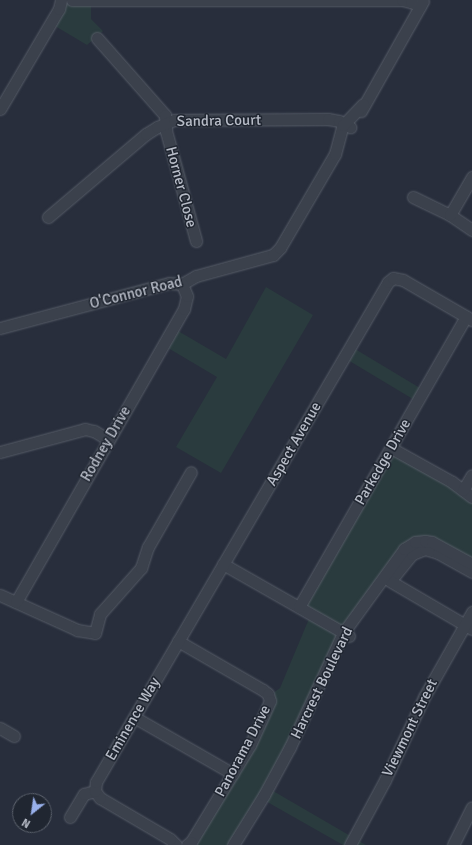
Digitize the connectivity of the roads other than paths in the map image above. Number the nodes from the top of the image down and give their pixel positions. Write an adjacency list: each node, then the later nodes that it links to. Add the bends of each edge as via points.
1 (61, 0): 5 (street)
2 (72, 0): 3 (street, via 402,0)
3 (422, 3): 7 (street, O'Connor Road, via 363,104 359,118)
4 (97, 38): 6 (street, Horner Close, via 163,112)
5 (0, 110)
6 (166, 123): 7 (street, Sandra Court, via 179,120 328,119); 11 (street, Sandra Court, via 146,134); 13 (street, Horner Close)
7 (347, 125): 14 (street, O'Connor Road, via 344,144 335,154 276,253 270,257 196,276)
8 (472, 177): 10 (street)
9 (413, 197): 10 (street)
10 (450, 215): 12 (street)
11 (48, 217)
12 (472, 230)
13 (196, 242)
14 (182, 284): 16 (street, O'Connor Road, via 169,283); 17 (street, Rodney Drive, via 187,296 184,310)
15 (469, 319): 18 (street, Parkedge Drive); 23 (street, Aspect Avenue, via 403,280 390,279)
16 (0, 328)
17 (109, 440): 19 (street, via 85,429); 28 (street, Rodney Drive)
18 (391, 448): 22 (street); 29 (street, Parkedge Drive)
19 (0, 452)
20 (192, 472): 28 (street, via 148,547 141,568 100,614 95,633 77,630)
21 (472, 475): 22 (street)
22 (467, 494)
23 (223, 564): 29 (street); 33 (street, Eminence Way)
24 (472, 564): 32 (street, Harcrest Boulevard, via 432,542 425,540 412,543 404,549)
25 (472, 572): 26 (street, Harcrest Boulevard, via 438,553 424,549 412,554)
26 (390, 581): 31 (street); 32 (street, Harcrest Boulevard)
27 (0, 595): 28 (street)
28 (16, 602)
29 (299, 607): 32 (street)
30 (472, 612): 31 (street, Viewmont Street)
31 (468, 627): 46 (street, Viewmont Street, via 424,697 388,774)
32 (346, 635): 44 (street, Harcrest Boulevard, via 290,748 256,809); 45 (street, Harcrest Boulevard, via 294,755)
33 (178, 641): 34 (street, Eminence Way); 37 (street, Panorama Drive, via 263,690 269,696 269,706)
34 (134, 717): 37 (street); 38 (street, Eminence Way, via 96,782)
35 (0, 728): 36 (street)
36 (14, 736)
37 (233, 774): 41 (street, Panorama Drive)
38 (95, 791): 40 (street, via 84,794); 42 (street, via 102,800)
39 (472, 807): 47 (street)
40 (70, 817)
41 (194, 834): 42 (street, Panorama Drive); 43 (street, Panorama Drive)
42 (175, 844)
43 (187, 845)
44 (232, 845)
45 (241, 845)
46 (350, 845)
47 (453, 845)

